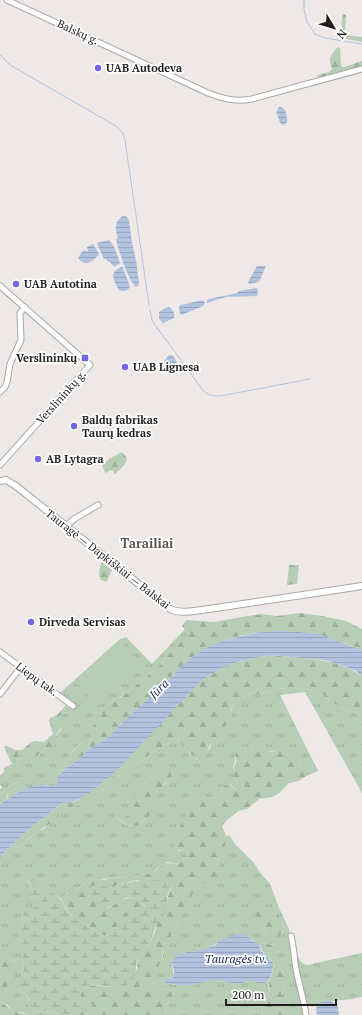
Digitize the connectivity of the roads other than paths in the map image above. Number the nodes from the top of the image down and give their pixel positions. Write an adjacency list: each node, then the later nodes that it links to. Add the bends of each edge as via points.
1 (7, 0): 2 (street, Balskų g., via 208,93 236,101)
2 (362, 69)
3 (0, 286): 4 (street, Verslininkų g.)
4 (24, 307): 5 (street, via 20,313 20,340 10,364 7,382); 6 (street, Verslininkų g., via 90,365)
5 (0, 392)
6 (0, 465)
7 (0, 481): 9 (main road, Tauragė — Dapkiškiai — Balskai, via 9,481)
8 (98, 505): 9 (street)
9 (66, 526): 10 (main road, Tauragė — Dapkiškiai — Balskai, via 155,598 174,610 202,610)
10 (362, 586)
11 (0, 652): 12 (street, Liepų tak.)
12 (21, 667): 13 (street); 14 (street, Liepų tak.)
13 (0, 694)
14 (73, 706)
15 (291, 936): 16 (street)
16 (306, 1015)

